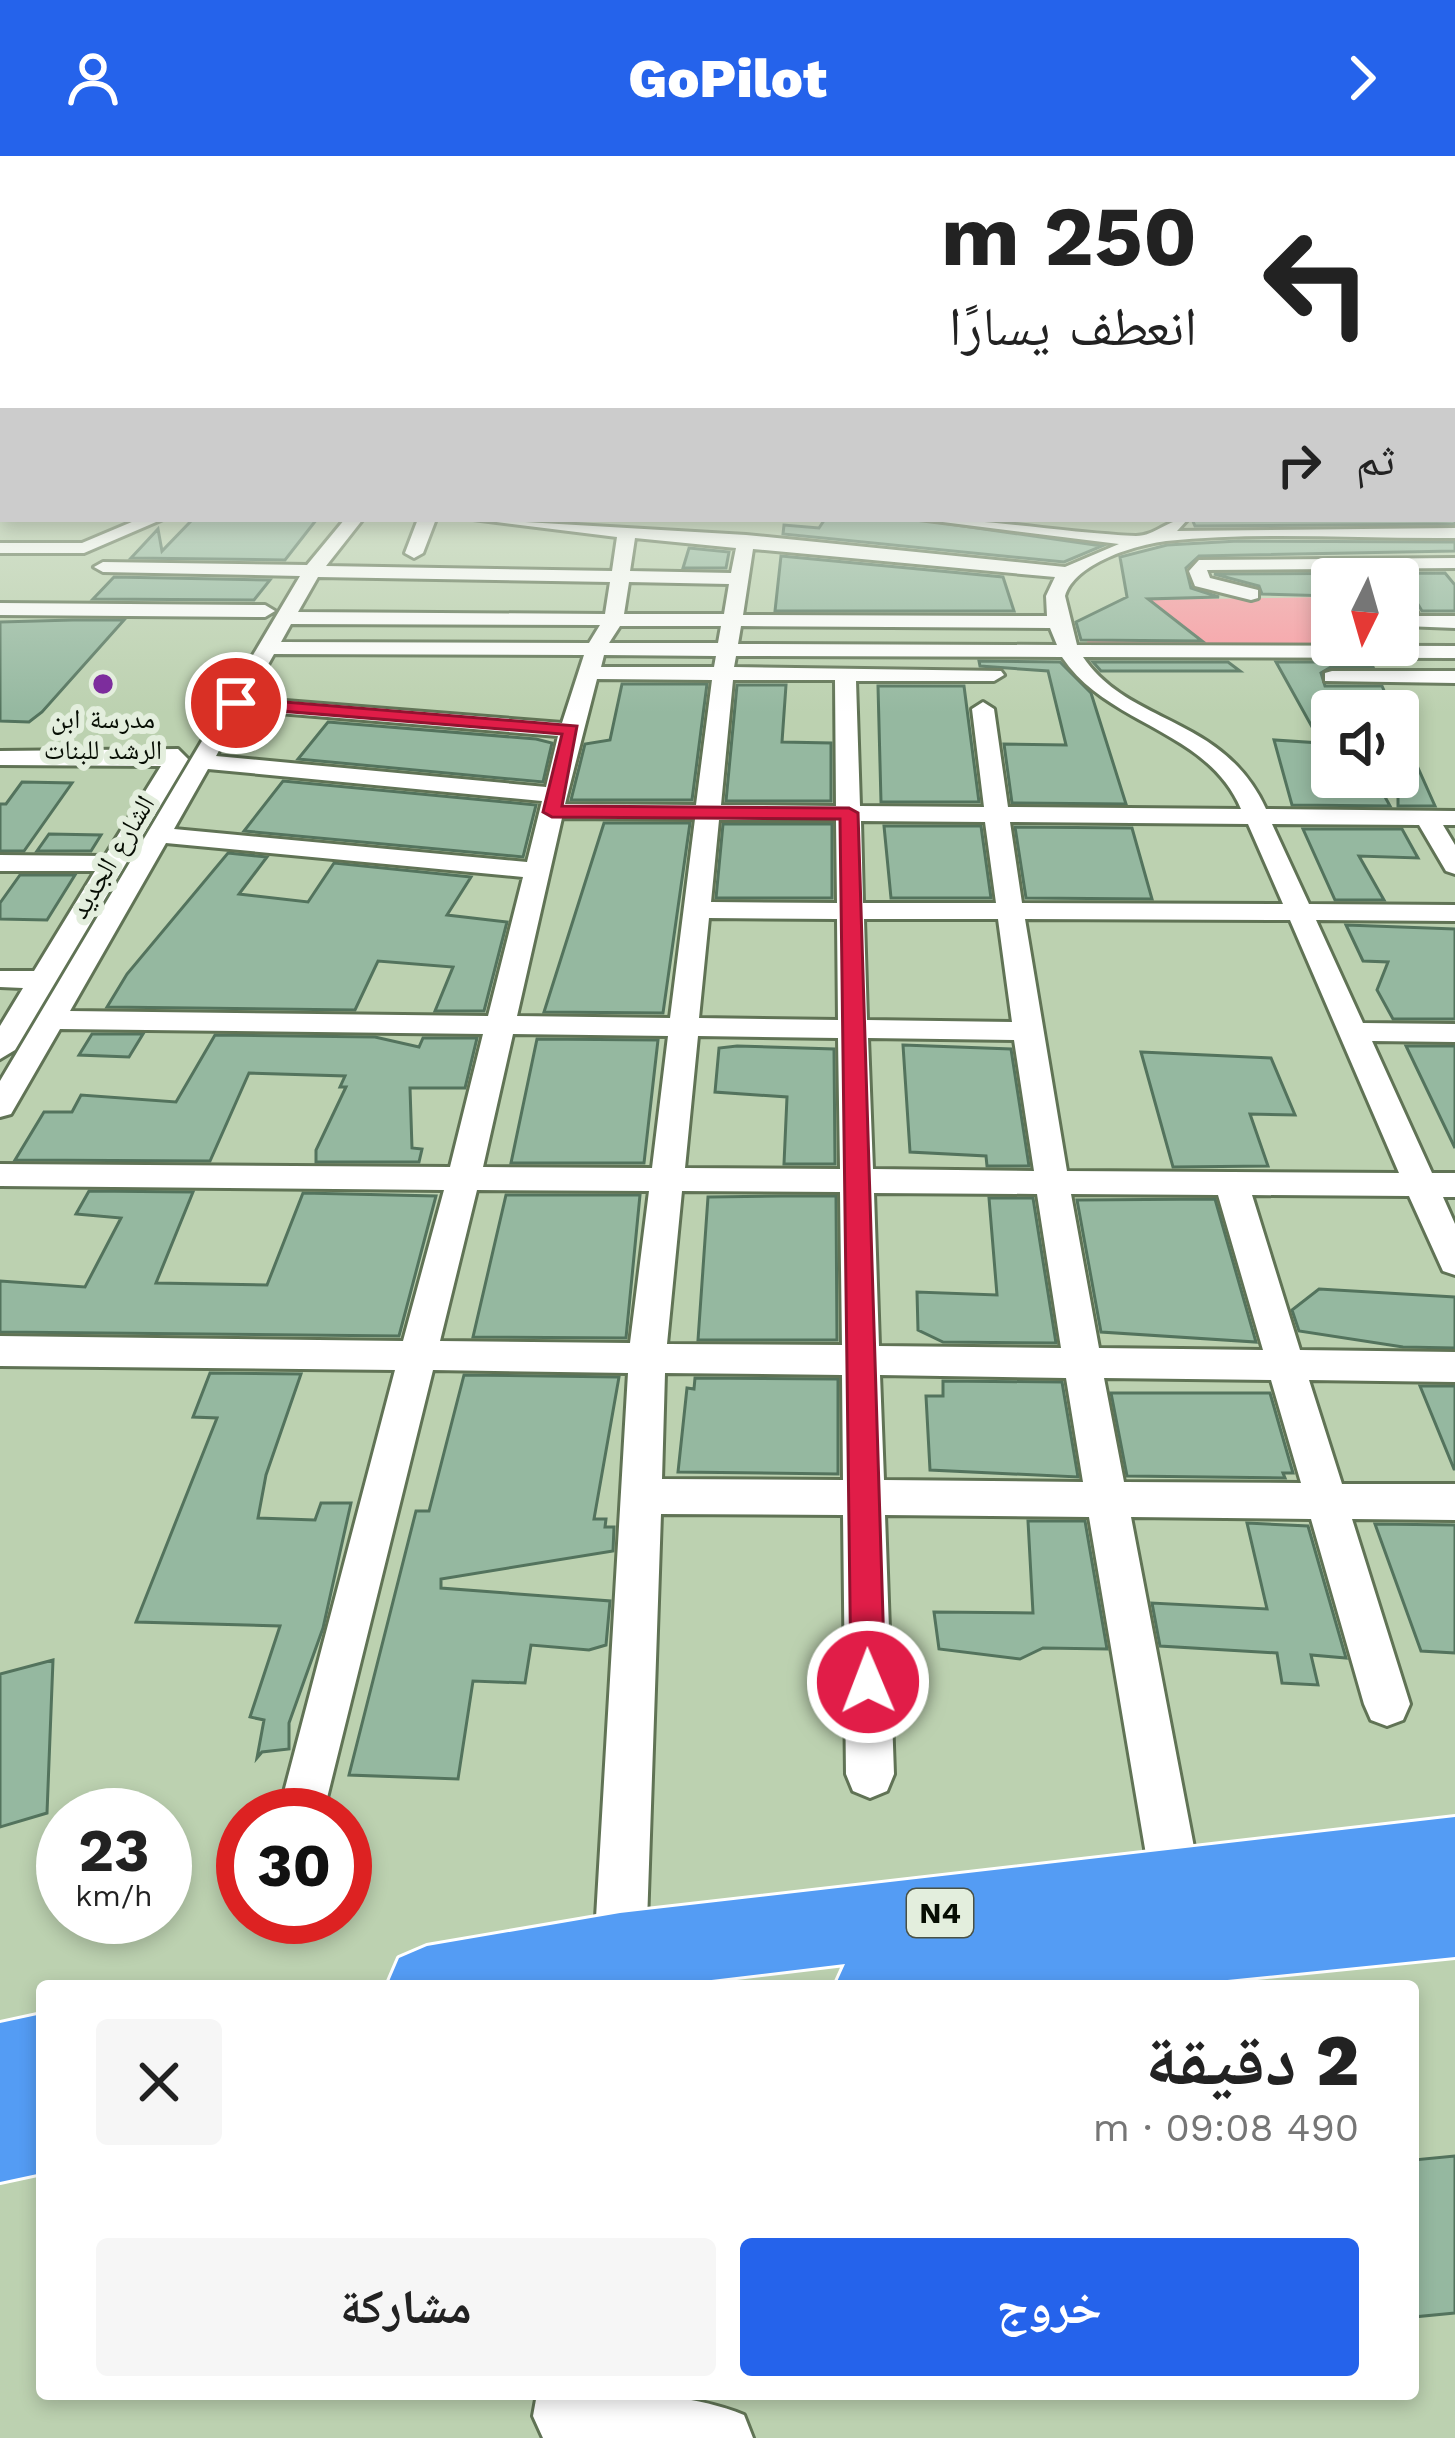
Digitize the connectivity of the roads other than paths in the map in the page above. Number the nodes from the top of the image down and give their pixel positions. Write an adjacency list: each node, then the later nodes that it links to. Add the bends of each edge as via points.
1 (147, 522): 10 (street, via 84,548)
2 (333, 522): 15 (street, الشارع الجديد)
3 (352, 522): 15 (street, الشارع الجديد)
4 (426, 522): 11 (street)
5 (494, 522): 12 (street)
6 (976, 522): 8 (street)
7 (1455, 533): 8 (street)
8 (1170, 534): 16 (street); 19 (street)
9 (746, 540): 12 (street); 18 (street); 19 (street, via 787,537)
10 (0, 548)
11 (414, 553): 13 (street); 15 (street)
12 (618, 553): 13 (street); 18 (street); 18 (street); 29 (street)
13 (558, 563): 15 (street); 25 (street)
14 (1455, 563): 16 (street)
15 (310, 564): 17 (street); 24 (street, الشارع الجديد)
16 (1199, 565): 22 (street, via 1202,582)
17 (103, 567)
18 (725, 567): 30 (street)
19 (1069, 573): 26 (street, via 1057,586)
20 (1419, 578): 21 (street)
21 (1455, 578)
22 (1251, 594)
23 (0, 609): 24 (street)
24 (276, 615): 25 (street); 31 (street, الشارع الجديد); 43 (street, الشارع الجديد)
25 (554, 620): 29 (street)
26 (1058, 622): 30 (street); 33 (street)
27 (1419, 622): 28 (street)
28 (1455, 622)
29 (601, 646): 30 (street); 30 (street); 31 (street); 41 (street)
30 (727, 647): 33 (street); 34 (street); 45 (street)
31 (268, 648): 39 (street, الشارع الجديد)
32 (1455, 652): 33 (street)
33 (1068, 667): 36 (street); 50 (street, via 1222,760)
34 (844, 674): 35 (street); 46 (street)
35 (1010, 675)
36 (1128, 676)
37 (1315, 676): 38 (street)
38 (1455, 677)
39 (236, 703): 41 (street); 43 (street, الشارع الجديد)
40 (983, 710): 47 (street)
41 (571, 730): 44 (street)
42 (0, 758): 43 (street)
43 (190, 760): 44 (street); 51 (street, الشارع الجديد); 53 (street, الشارع الجديد)
44 (554, 803): 45 (street); 55 (street)
45 (708, 813): 46 (street); 56 (street)
46 (849, 813): 47 (street); 57 (street)
47 (996, 815): 50 (street); 58 (street)
48 (1427, 818): 49 (street); 50 (street); 54 (street)
49 (1455, 818)
50 (1260, 819): 59 (street)
51 (160, 835): 55 (street); 63 (street, الشارع الجديد)
52 (0, 863): 53 (street)
53 (112, 864): 62 (street, الشارع الجديد)
54 (1455, 866)
55 (537, 871): 64 (street)
56 (697, 910): 57 (street); 66 (street)
57 (850, 912): 58 (street); 65 (street)
58 (1009, 913): 59 (street); 67 (street)
59 (1299, 913): 60 (street); 68 (street)
60 (1455, 913)
61 (0, 980): 62 (street)
62 (43, 980): 70 (street, الشارع الجديد)
63 (51, 1020): 64 (street); 71 (street, الشارع الجديد)
64 (500, 1027): 66 (street); 74 (street)
65 (852, 1029): 66 (street); 67 (street); 76 (street)
66 (686, 1030): 75 (street)
67 (1030, 1031): 73 (street)
68 (1352, 1032): 69 (street); 78 (street)
69 (1455, 1033)
70 (0, 1050)
71 (0, 1106)
72 (0, 1175): 74 (street)
73 (1055, 1179): 76 (street); 77 (street); 84 (street)
74 (463, 1180): 75 (street); 81 (street)
75 (670, 1180): 76 (street); 82 (street)
76 (856, 1180): 83 (street)
77 (1231, 1181): 78 (street); 85 (street)
78 (1438, 1185): 79 (street)
79 (1455, 1262)
80 (0, 1351): 81 (street)
81 (415, 1357): 82 (street); 94 (street)
82 (647, 1360): 83 (street); 87 (street)
83 (860, 1361): 84 (street); 89 (street)
84 (1082, 1363): 85 (street); 88 (street)
85 (1286, 1365): 86 (street); 90 (street)
86 (1455, 1367)
87 (640, 1496): 89 (street); 98 (street)
88 (1107, 1496): 89 (street); 90 (street); 96 (street)
89 (864, 1498): 93 (street)
90 (1327, 1502): 91 (street); 92 (street)
91 (1455, 1502)
92 (1387, 1704)
93 (870, 1774)
94 (306, 1788)
95 (1455, 1854): 96 (highway, N4)
96 (1176, 1883): 98 (highway, N4)
97 (1455, 1919): 100 (highway, N4)
98 (620, 1969): 99 (highway, N4)
99 (495, 1980)
100 (921, 1980)
101 (36, 2056): 102 (highway)
102 (0, 2064)
103 (36, 2133): 104 (highway)
104 (0, 2140)
105 (565, 2416): 106 (street)
106 (721, 2438)

